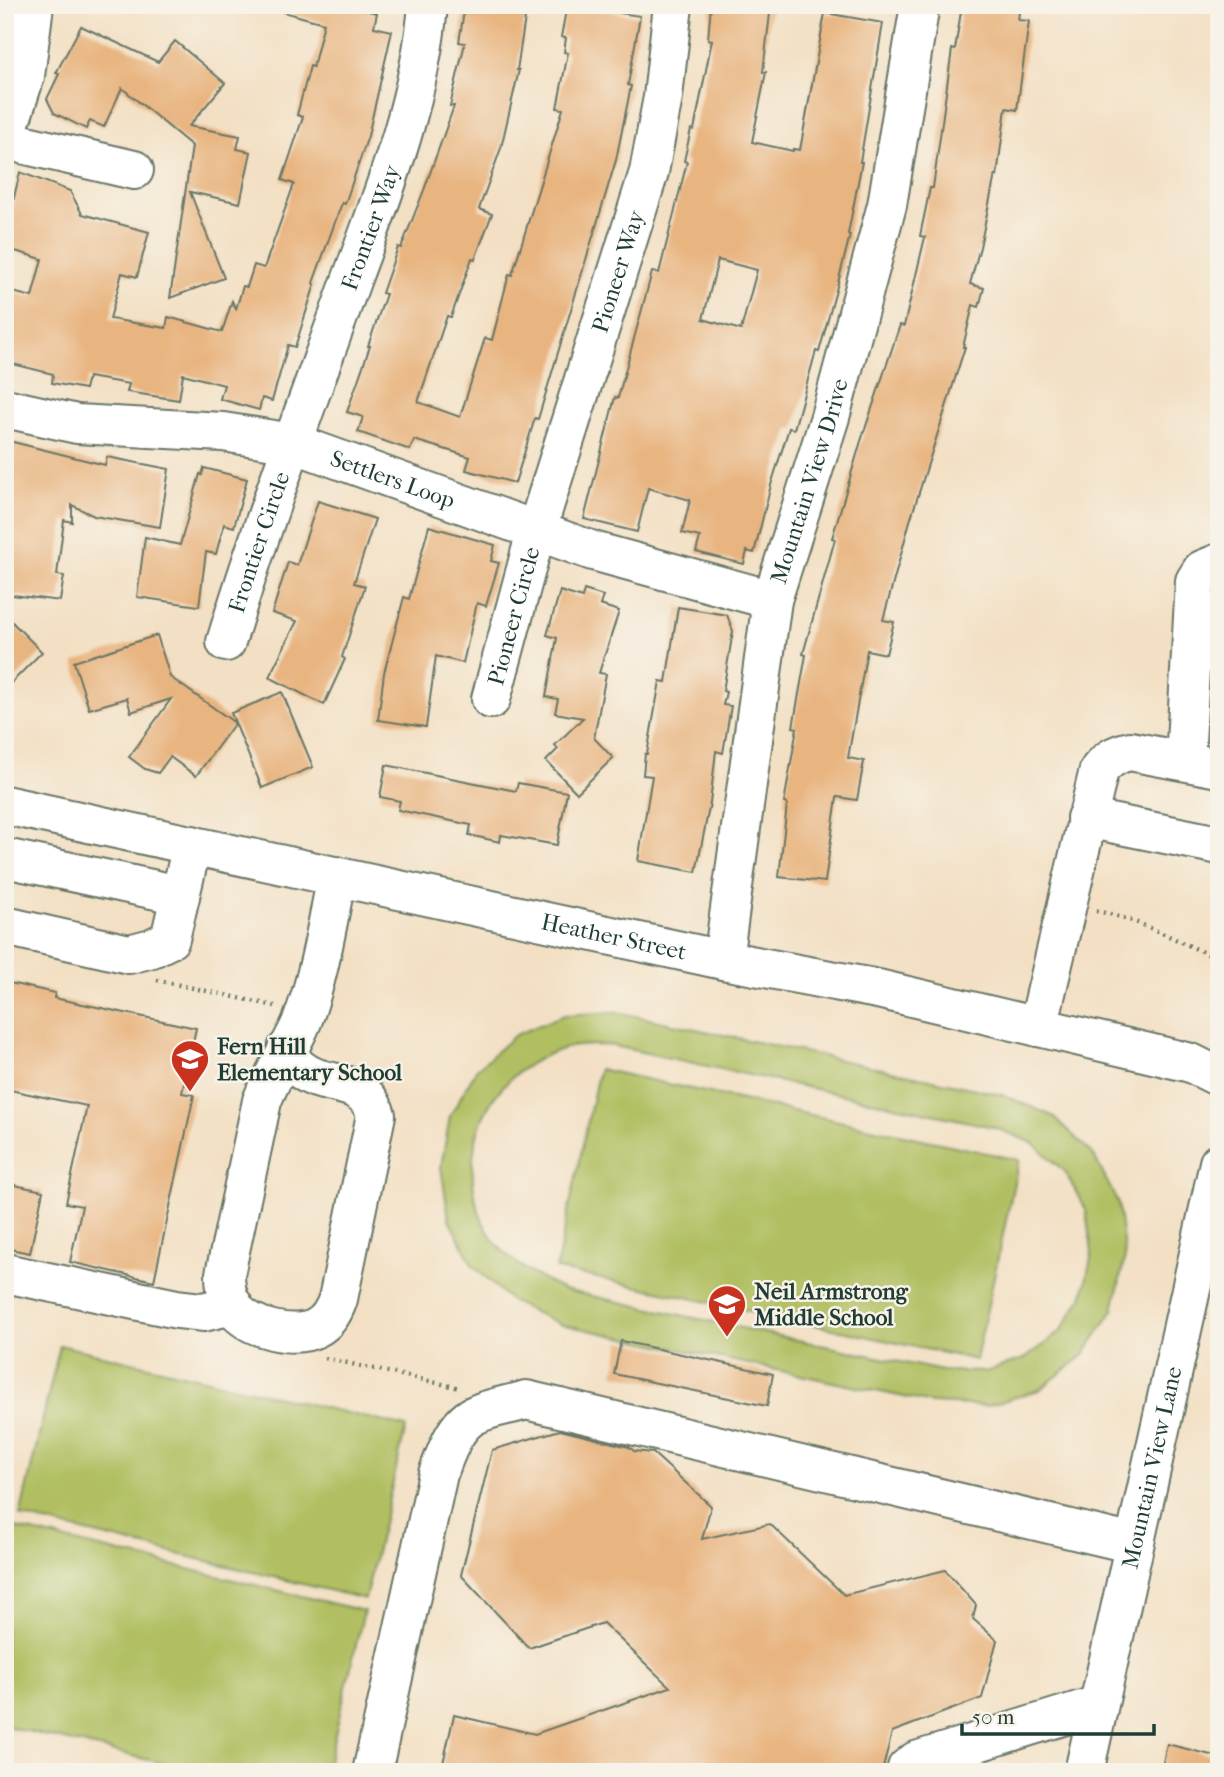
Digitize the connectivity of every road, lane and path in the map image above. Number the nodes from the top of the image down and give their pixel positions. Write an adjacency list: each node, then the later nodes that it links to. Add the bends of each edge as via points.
1 (34, 5): 5 (street)
2 (428, 5): 9 (street, Frontier Way, via 407,114 383,200)
3 (673, 5): 10 (street, Pioneer Way, via 649,172)
4 (920, 5): 12 (street, Mountain View Drive, via 887,205 830,417)
5 (15, 75): 6 (street)
6 (5, 139): 7 (street)
7 (134, 170)
8 (5, 408): 9 (street, Settlers Loop, via 77,424 223,432)
9 (293, 443): 10 (street, Settlers Loop); 13 (street, Frontier Circle)
10 (536, 532): 12 (street, Settlers Loop); 14 (street, Pioneer Circle)
11 (1219, 563): 15 (street, via 1202,570 1195,581)
12 (772, 600): 26 (street, Mountain View Drive)
13 (226, 642)
14 (491, 699)
15 (1202, 765): 17 (street, via 1143,752 1117,754 1099,770)
16 (5, 805): 18 (street, Heather Street)
17 (1086, 818): 19 (street); 23 (street)
18 (192, 845): 21 (street, Heather Street); 22 (street)
19 (1219, 845)
20 (5, 858): 22 (street)
21 (337, 876): 26 (street, Heather Street); 30 (street, via 314,986)
22 (180, 895): 24 (street, via 170,939 129,954)
23 (1062, 922): 25 (path, via 1093,911 1112,914); 29 (street)
24 (5, 926)
25 (1219, 959)
26 (723, 960): 29 (street, Heather Street, via 878,989)
27 (153, 979): 28 (path)
28 (288, 1009)
29 (1038, 1027): 31 (street, Heather Street, via 1191,1063)
30 (287, 1049): 34 (street, via 262,1101 228,1260 225,1287); 34 (street, via 297,1067 310,1075 367,1096 376,1115 373,1140 338,1299 326,1322 315,1329 290,1332 247,1320)
31 (1219, 1077)
32 (1219, 1163): 35 (street, Mountain View Lane)
33 (5, 1273): 34 (street, via 177,1310 203,1312)
34 (233, 1305)
35 (1134, 1544): 36 (street, Mountain View Lane); 37 (street, via 526,1400 476,1414 461,1426 438,1474)
36 (1098, 1705): 38 (street, via 916,1761); 39 (street, Mountain View Lane)
37 (372, 1772)
38 (906, 1772)
39 (1084, 1772)

